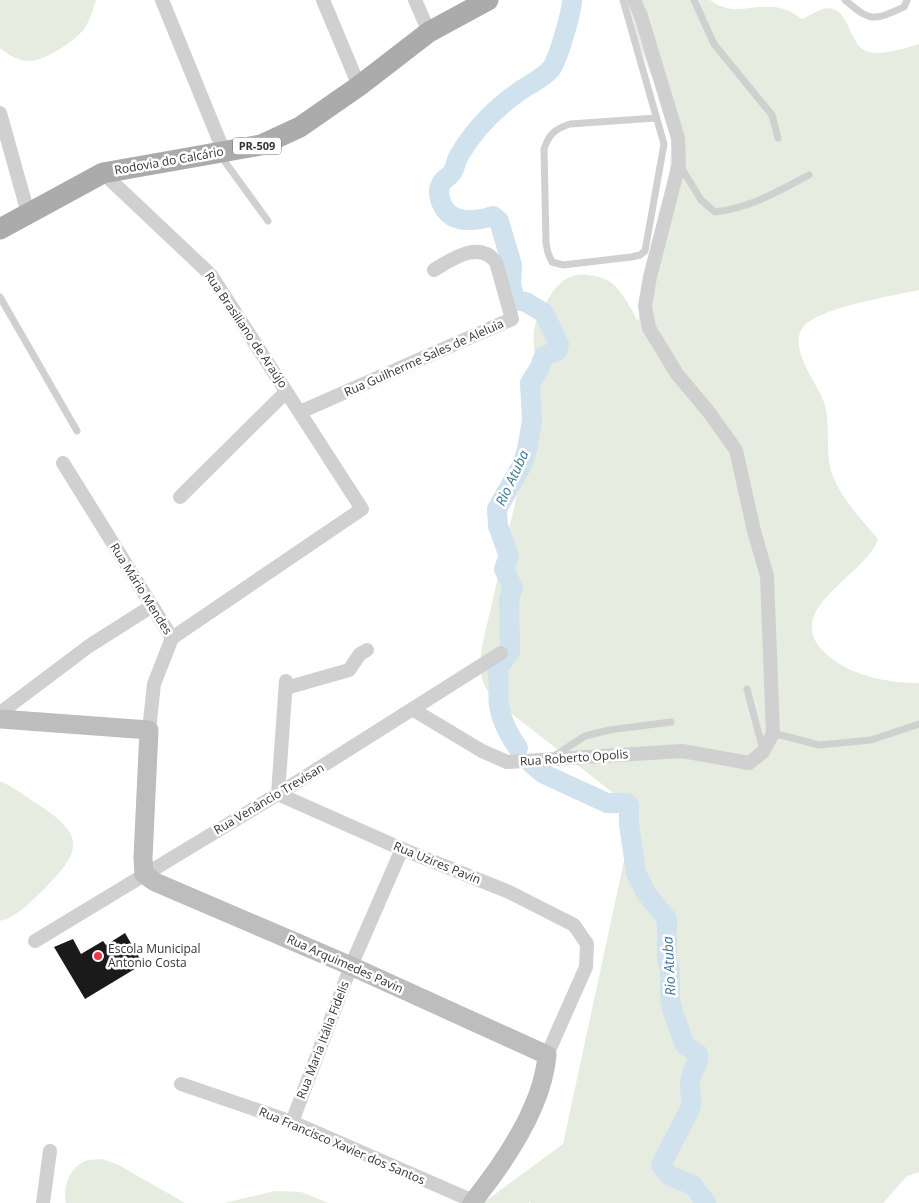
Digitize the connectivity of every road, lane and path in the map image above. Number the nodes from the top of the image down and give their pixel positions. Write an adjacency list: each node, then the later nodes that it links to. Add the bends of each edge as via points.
1 (162, 0): 15 (street)
2 (322, 0): 11 (street)
3 (415, 0): 10 (street)
4 (488, 0): 10 (main road, Rodovia do Calcário / PR-509, via 453,14)
5 (623, 0): 13 (lane)
6 (634, 0): 16 (street, via 678,138)
7 (694, 0): 14 (lane, via 714,44 772,115)
8 (845, 0): 9 (lane, via 864,17 877,18 904,7)
9 (907, 0)
10 (429, 32): 11 (main road, Rodovia do Calcário / PR-509)
11 (359, 86): 15 (main road, Rodovia do Calcário / PR-509, via 300,127 261,145)
12 (0, 113): 19 (street)
13 (656, 118): 13 (lane, via 664,144 644,251 631,257 563,266 552,262 546,243 544,149 548,137 558,128 570,124)
14 (778, 138)
15 (221, 152): 17 (main road, Rodovia do Calcário / PR-509); 20 (lane)
16 (679, 164): 18 (lane, via 701,200 715,212 735,210 759,201); 40 (street, via 659,233 645,306 649,328 677,374 736,450 767,576)
17 (103, 173): 19 (main road, Rodovia do Calcário / PR-509); 24 (street, Rua Brasiliano de Araújo, via 211,275)
18 (809, 175)
19 (28, 214): 21 (main road, Rodovia do Calcário / PR-509)
20 (268, 222)
21 (0, 229)
22 (434, 270): 25 (street, Rua Guilherme Sales de Aleluia, via 458,255 478,251 490,255 496,262 512,319)
23 (0, 298): 26 (lane)
24 (286, 392): 25 (street, Rua Brasiliano de Araújo); 28 (street)
25 (300, 412): 30 (street, Rua Brasiliano de Araújo, via 362,509)
26 (77, 430)
27 (63, 463): 29 (street, Rua Mário Mendes)
28 (180, 497)
29 (152, 606): 30 (street, Rua Mário Mendes); 35 (street, via 89,646)
30 (172, 638): 39 (street, Rua Mário Mendes, via 154,684)
31 (368, 650): 43 (street, via 360,654 349,670 286,685)
32 (501, 652): 34 (street, Rua Venâncio Trevisan)
33 (747, 688): 41 (lane)
34 (412, 709): 42 (street, Rua Roberto Opolis, via 482,751 507,762); 43 (street, Rua Venâncio Trevisan)
35 (0, 713)
36 (0, 719): 39 (street)
37 (671, 722): 42 (lane, via 585,736)
38 (919, 724): 40 (lane, via 871,740 819,745)
39 (149, 730): 45 (street, Rua Mário Mendes)
40 (773, 733): 41 (street)
41 (764, 752): 42 (street, Rua Roberto Opolis, via 748,763 682,751)
42 (548, 759)
43 (278, 794): 44 (street, Rua Uzires Pavin); 45 (street, Rua Venâncio Trevisan)
44 (402, 849): 47 (street, Rua Maria Itália Fidelis); 48 (street, Rua Uzires Pavin, via 509,892 574,925 587,944 586,967)
45 (144, 874): 46 (street, Rua Venâncio Trevisan); 47 (street, Rua Arquimedes Pavin, via 155,882)
46 (35, 941)
47 (351, 966): 48 (street, Rua Arquimedes Pavin); 50 (street, Rua Maria Itália Fidelis)
48 (547, 1055): 52 (street, via 546,1073 537,1098 513,1144)
49 (182, 1084): 50 (street, Rua Francisco Xavier dos Santos)
50 (292, 1122): 52 (street, Rua Francisco Xavier dos Santos)
51 (50, 1151): 53 (street)
52 (472, 1202)
53 (43, 1203)

